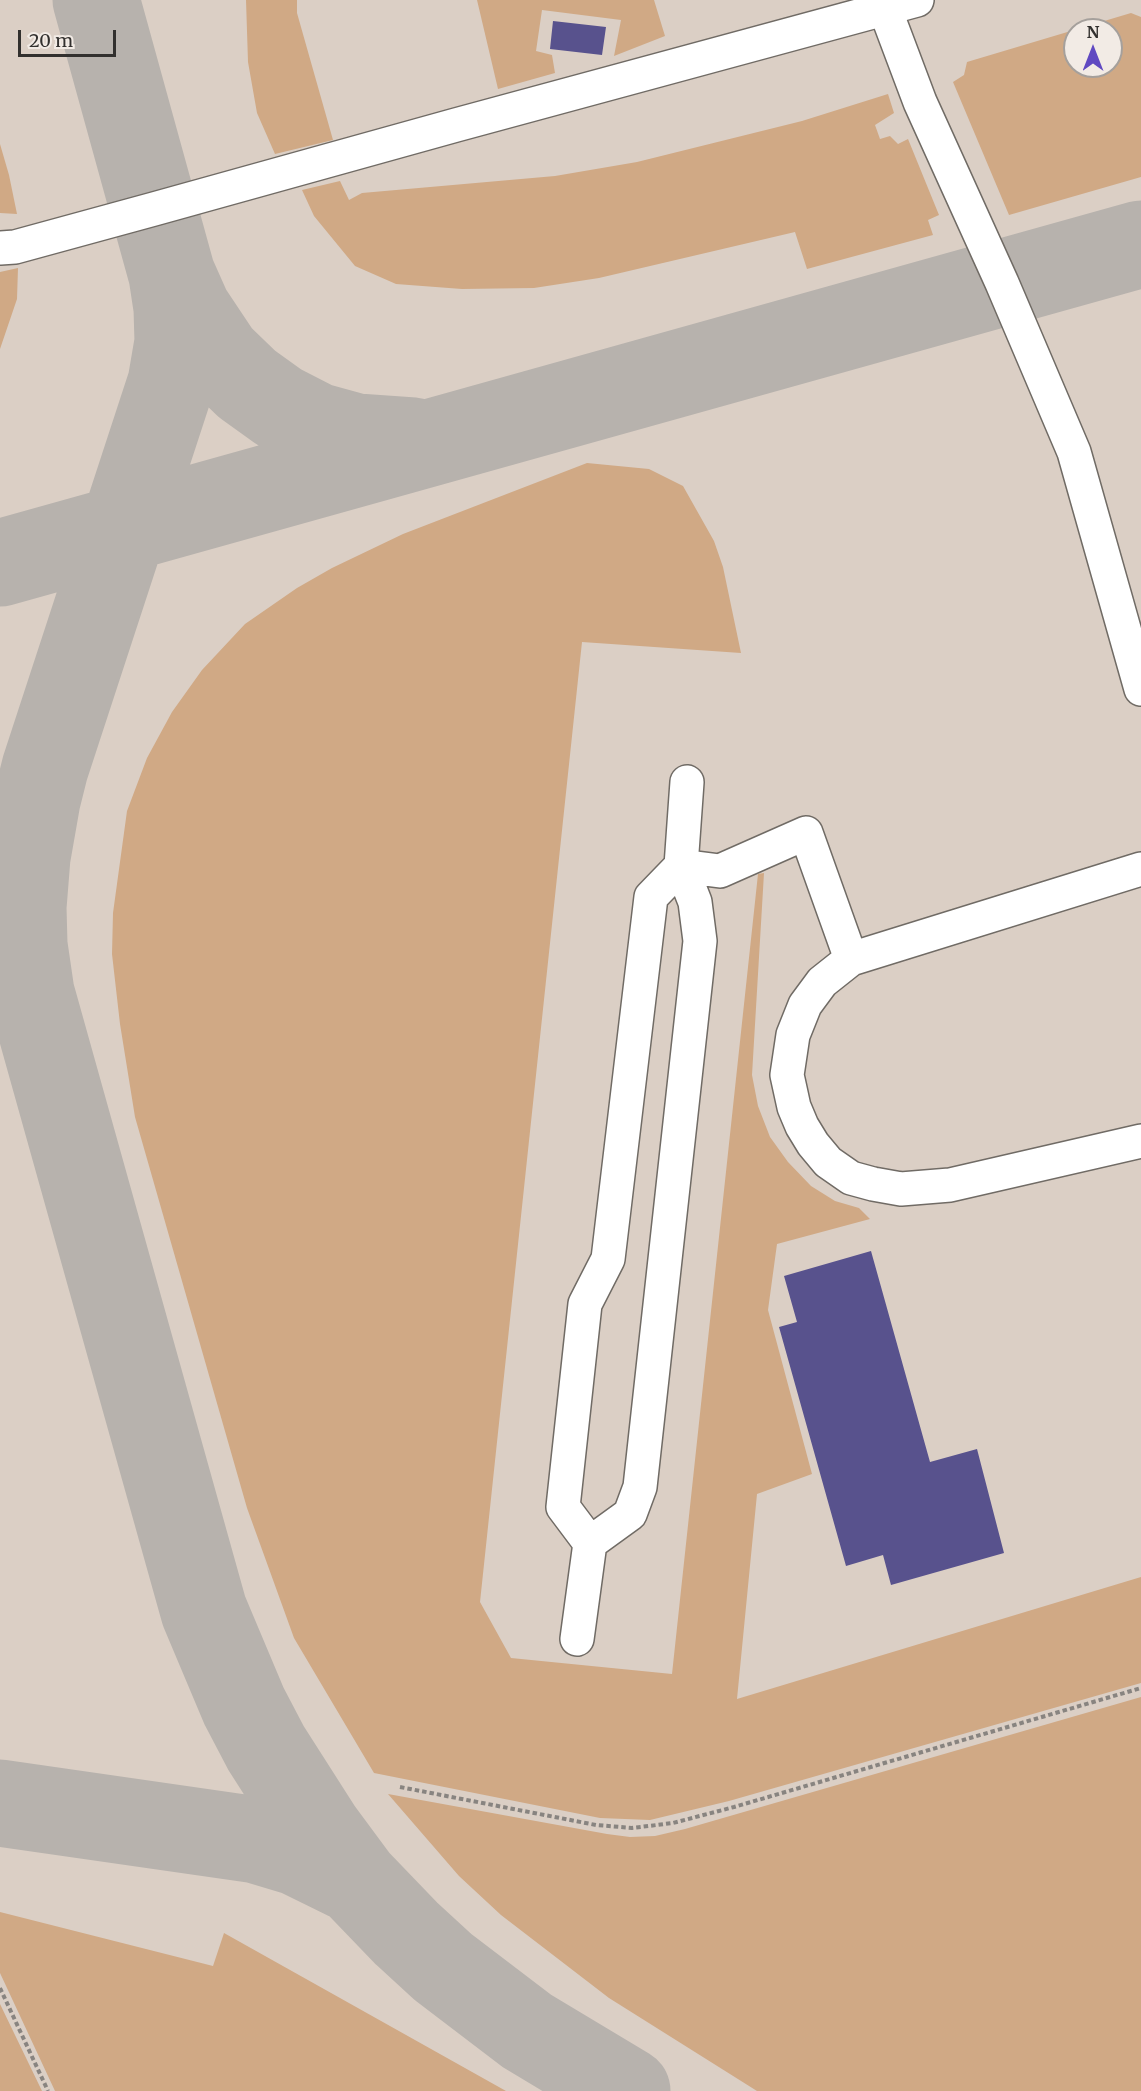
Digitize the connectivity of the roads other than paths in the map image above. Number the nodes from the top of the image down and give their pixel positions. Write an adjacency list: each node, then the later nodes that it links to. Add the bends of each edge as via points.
1 (917, 0): 2 (lane)
2 (885, 9): 3 (lane, via 142,213); 4 (lane, via 920,102 1074,452)
3 (0, 248)
4 (1141, 689)
5 (687, 782): 6 (lane)
6 (681, 866): 8 (lane, via 720,871 806,833); 10 (lane, via 695,902 700,941 640,1487 630,1514); 10 (lane, via 651,897 608,1259 585,1304 563,1507)
7 (1141, 869): 8 (lane)
8 (851, 959): 9 (lane, via 822,982 805,1005 793,1035 787,1075 802,1126 828,1162 851,1178 902,1189 950,1185)
9 (1141, 1141)
10 (590, 1543): 11 (lane)
11 (577, 1639)

